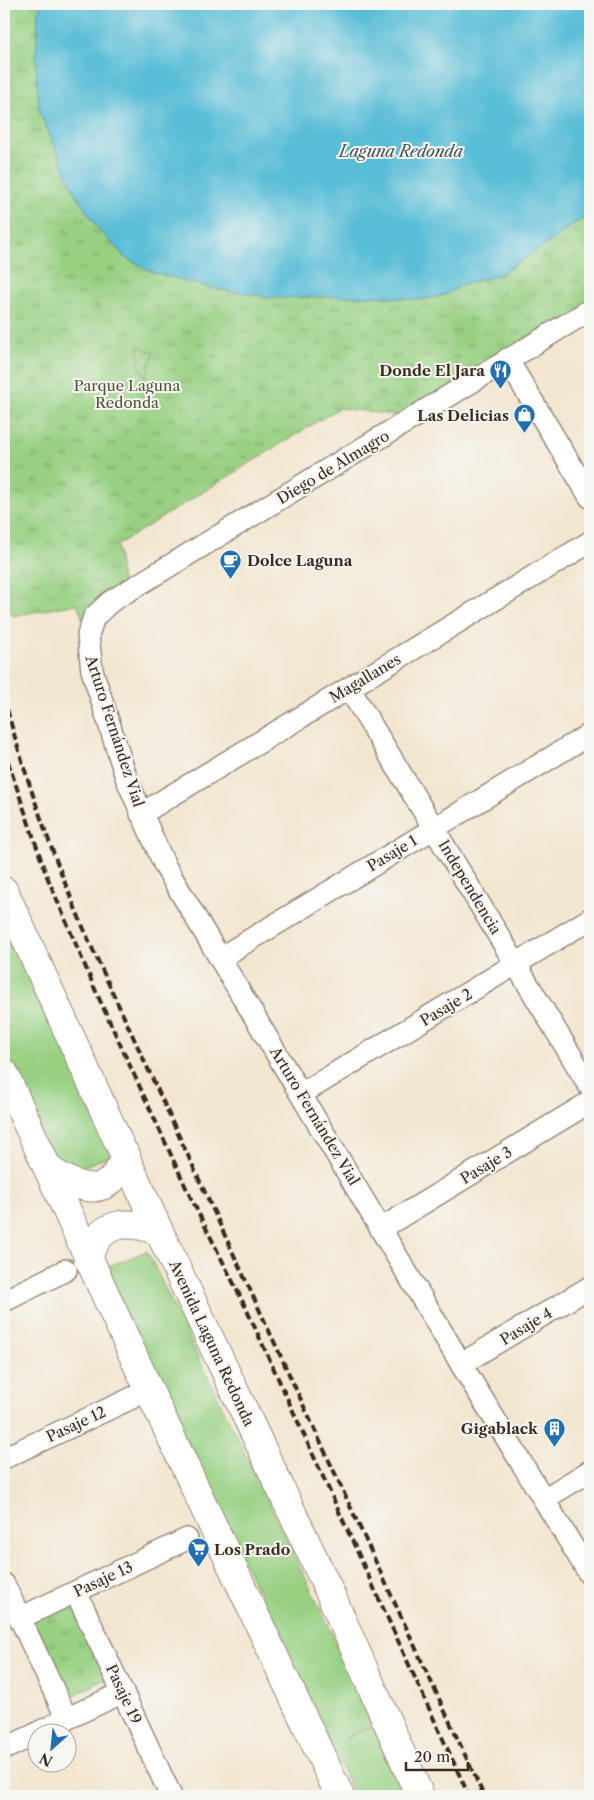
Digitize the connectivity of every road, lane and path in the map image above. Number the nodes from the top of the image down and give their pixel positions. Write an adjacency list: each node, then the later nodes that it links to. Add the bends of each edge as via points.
1 (590, 310): 2 (street, Diego de Almagro)
2 (507, 359): 3 (street); 5 (street, Diego de Almagro, via 110,602 94,618)
3 (590, 497)
4 (590, 542): 6 (street, Magallanes)
5 (88, 635): 8 (street, Arturo Fernández Vial, via 92,670)
6 (349, 688): 8 (street, Magallanes); 9 (street, Independencia)
7 (590, 734): 9 (street, Pasaje 1)
8 (141, 814): 12 (street, Arturo Fernández Vial, via 166,866)
9 (434, 828): 12 (street, Pasaje 1); 13 (street, Independencia)
10 (4, 890): 18 (main road, Avenida Laguna Redonda)
11 (590, 919): 13 (street, Pasaje 2)
12 (220, 958): 16 (street, Arturo Fernández Vial)
13 (516, 964): 15 (street, Independencia); 16 (street, Pasaje 2)
14 (5, 1079): 19 (main road)
15 (590, 1087)
16 (302, 1094): 20 (street, Arturo Fernández Vial)
17 (590, 1102): 20 (street, Pasaje 3)
18 (126, 1156): 19 (main road, via 115,1177 98,1188 77,1186); 21 (main road, Avenida Laguna Redonda)
19 (48, 1169): 22 (main road)
20 (382, 1228): 25 (street, Arturo Fernández Vial)
21 (159, 1231): 22 (main road, via 142,1224 109,1228); 42 (main road, Avenida Laguna Redonda, via 330,1593)
22 (77, 1265): 24 (street); 26 (main road)
23 (590, 1287): 25 (street, Pasaje 4)
24 (4, 1300)
25 (461, 1364): 29 (street, Arturo Fernández Vial)
26 (149, 1390): 27 (street, Pasaje 12); 41 (main road)
27 (4, 1458)
28 (590, 1471): 29 (street)
29 (544, 1499): 31 (street, Arturo Fernández Vial)
30 (187, 1539): 33 (street, Pasaje 13)
31 (590, 1575)
32 (4, 1584): 34 (street)
33 (76, 1592): 34 (street, Pasaje 13); 35 (street, Pasaje 19)
34 (20, 1618): 36 (street)
35 (123, 1692): 36 (street); 40 (street, Pasaje 19)
36 (67, 1719): 37 (street)
37 (61, 1722)
38 (28, 1738): 39 (street)
39 (4, 1749)
40 (171, 1796)
41 (340, 1796)
42 (420, 1796)

